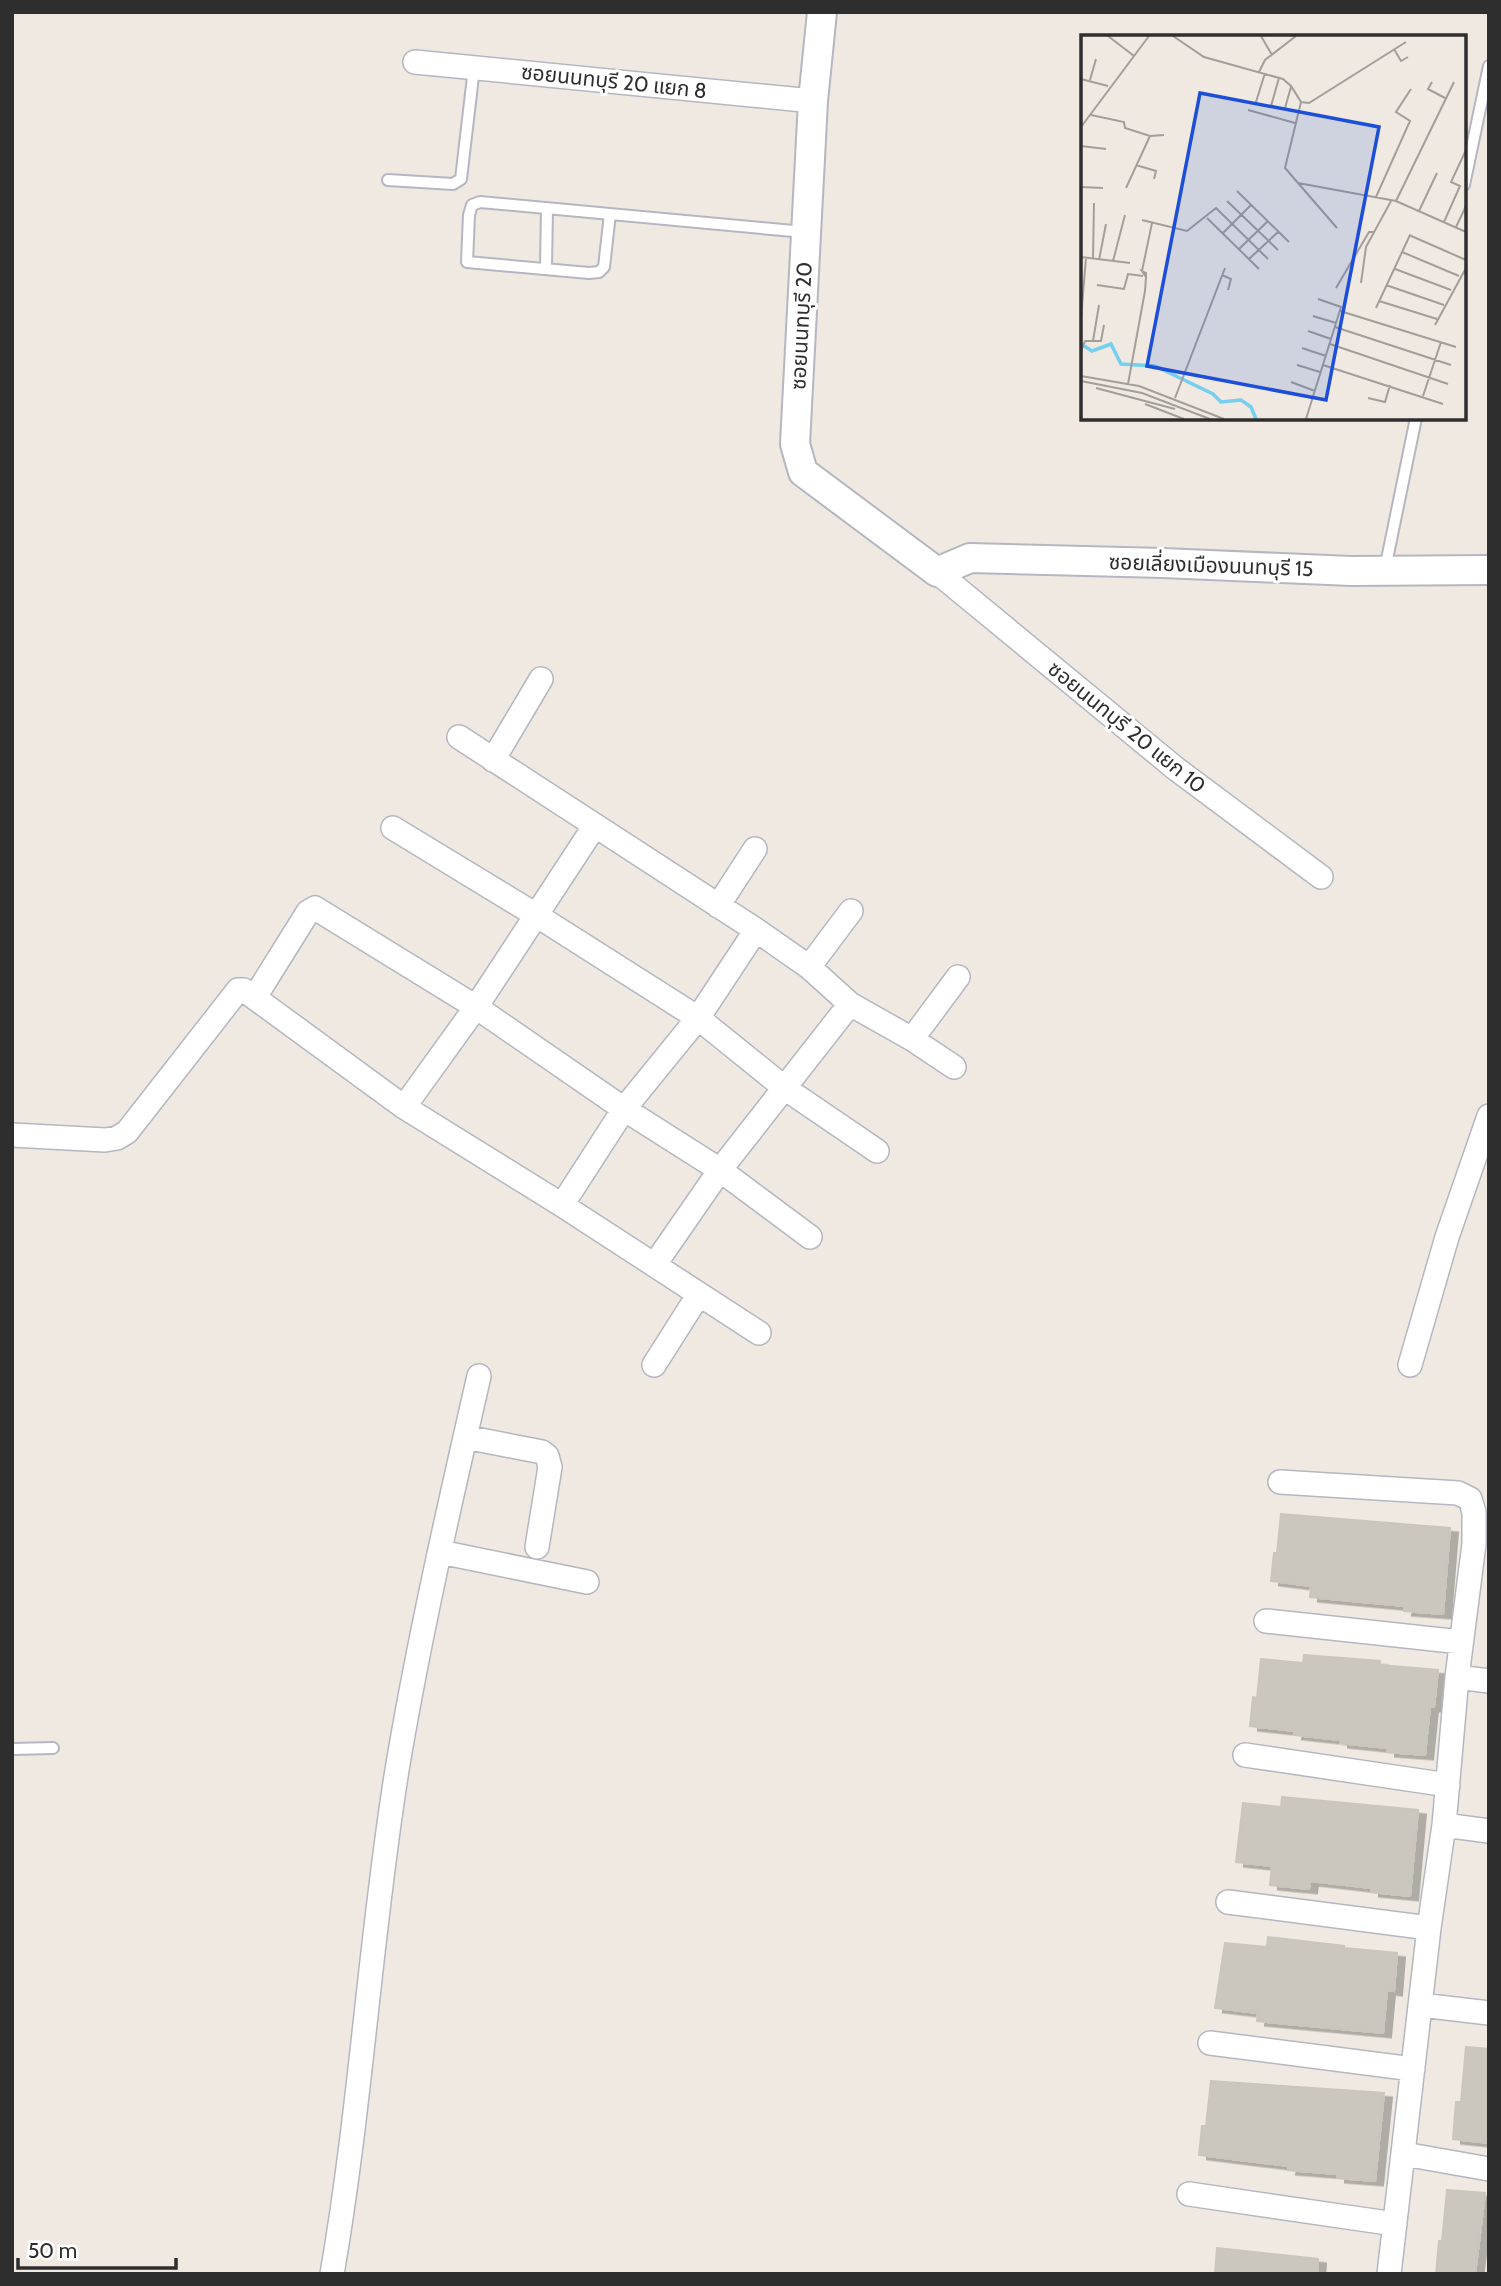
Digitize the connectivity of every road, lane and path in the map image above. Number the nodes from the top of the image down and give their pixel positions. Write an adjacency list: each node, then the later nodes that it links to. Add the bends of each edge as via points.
1 (822, 12): 5 (street, ซอยนนทบุรี 20)
2 (415, 62): 4 (street, ซอยนนทบุรี 20 แยก 8)
3 (1489, 66): 6 (lane)
4 (474, 68): 5 (street, ซอยนนทบุรี 20 แยก 8); 7 (lane, via 461,179 453,184)
5 (813, 101): 10 (street, ซอยนนทบุรี 20)
6 (1466, 175)
7 (388, 180)
8 (547, 208): 9 (lane); 11 (lane); 11 (lane, via 472,205 466,257 471,263)
9 (610, 214): 10 (lane); 11 (lane, via 604,267 599,272)
10 (806, 232): 14 (street, ซอยนนทบุรี 20, via 797,458 811,479)
11 (545, 267)
12 (1416, 420): 15 (lane)
13 (1489, 570): 15 (street, ซอยเลี่ยงเมืองนนทบุรี 15)
14 (937, 572): 15 (street, ซอยเลี่ยงเมืองนนทบุรี 15, via 970,558); 22 (street, ซอยนนทบุรี 20 แยก 10, via 1175,768)
15 (1384, 572)
16 (541, 679): 18 (street)
17 (459, 737): 18 (street)
18 (493, 760): 19 (street)
19 (594, 827): 23 (street); 25 (street)
20 (393, 828): 25 (street)
21 (755, 849): 23 (street)
22 (1321, 877)
23 (718, 906): 26 (street)
24 (851, 911): 27 (street)
25 (536, 915): 31 (street); 32 (street)
26 (756, 930): 27 (street); 32 (street)
27 (809, 967): 30 (street)
28 (958, 977): 33 (street)
29 (255, 997): 31 (street, via 308,912 315,908); 36 (street); 39 (street, via 237,990 127,1132 117,1138)
30 (850, 1004): 33 (street); 35 (street)
31 (476, 1007): 36 (street); 37 (street)
32 (698, 1018): 35 (street); 37 (street)
33 (912, 1039): 34 (street)
34 (954, 1067)
35 (786, 1089): 40 (street); 41 (street)
36 (404, 1107): 42 (street)
37 (624, 1109): 41 (street); 42 (street)
38 (1489, 1116): 48 (street)
39 (12, 1135)
40 (877, 1151)
41 (720, 1170): 43 (street); 44 (street)
42 (562, 1205): 44 (street)
43 (810, 1237)
44 (654, 1264): 45 (street)
45 (699, 1294): 46 (street); 47 (street)
46 (759, 1333)
47 (654, 1365)
48 (1410, 1365)
49 (479, 1376): 50 (street)
50 (465, 1437): 53 (street, via 547,1456 550,1467); 54 (street)
51 (1280, 1482): 52 (street, via 1466,1495 1474,1506)
52 (1481, 1545): 57 (street)
53 (537, 1547)
54 (440, 1552): 55 (street); 76 (street, via 397,1771 354,2133)
55 (587, 1582)
56 (1266, 1621): 57 (street)
57 (1461, 1642): 58 (street)
58 (1457, 1677): 59 (street); 63 (street)
59 (1489, 1681)
60 (53, 1748): 61 (lane)
61 (12, 1749)
62 (1245, 1755): 63 (street)
63 (1448, 1785): 64 (street)
64 (1444, 1825): 65 (street); 67 (street)
65 (1489, 1831)
66 (1228, 1902): 67 (street)
67 (1429, 1928): 68 (street)
68 (1421, 2005): 69 (street); 71 (street)
69 (1489, 2013)
70 (1210, 2043): 71 (street)
71 (1413, 2069): 72 (street)
72 (1404, 2154): 73 (street); 75 (street)
73 (1489, 2169)
74 (1189, 2194): 75 (street)
75 (1395, 2224): 77 (street)
76 (332, 2274)
77 (1389, 2274)

